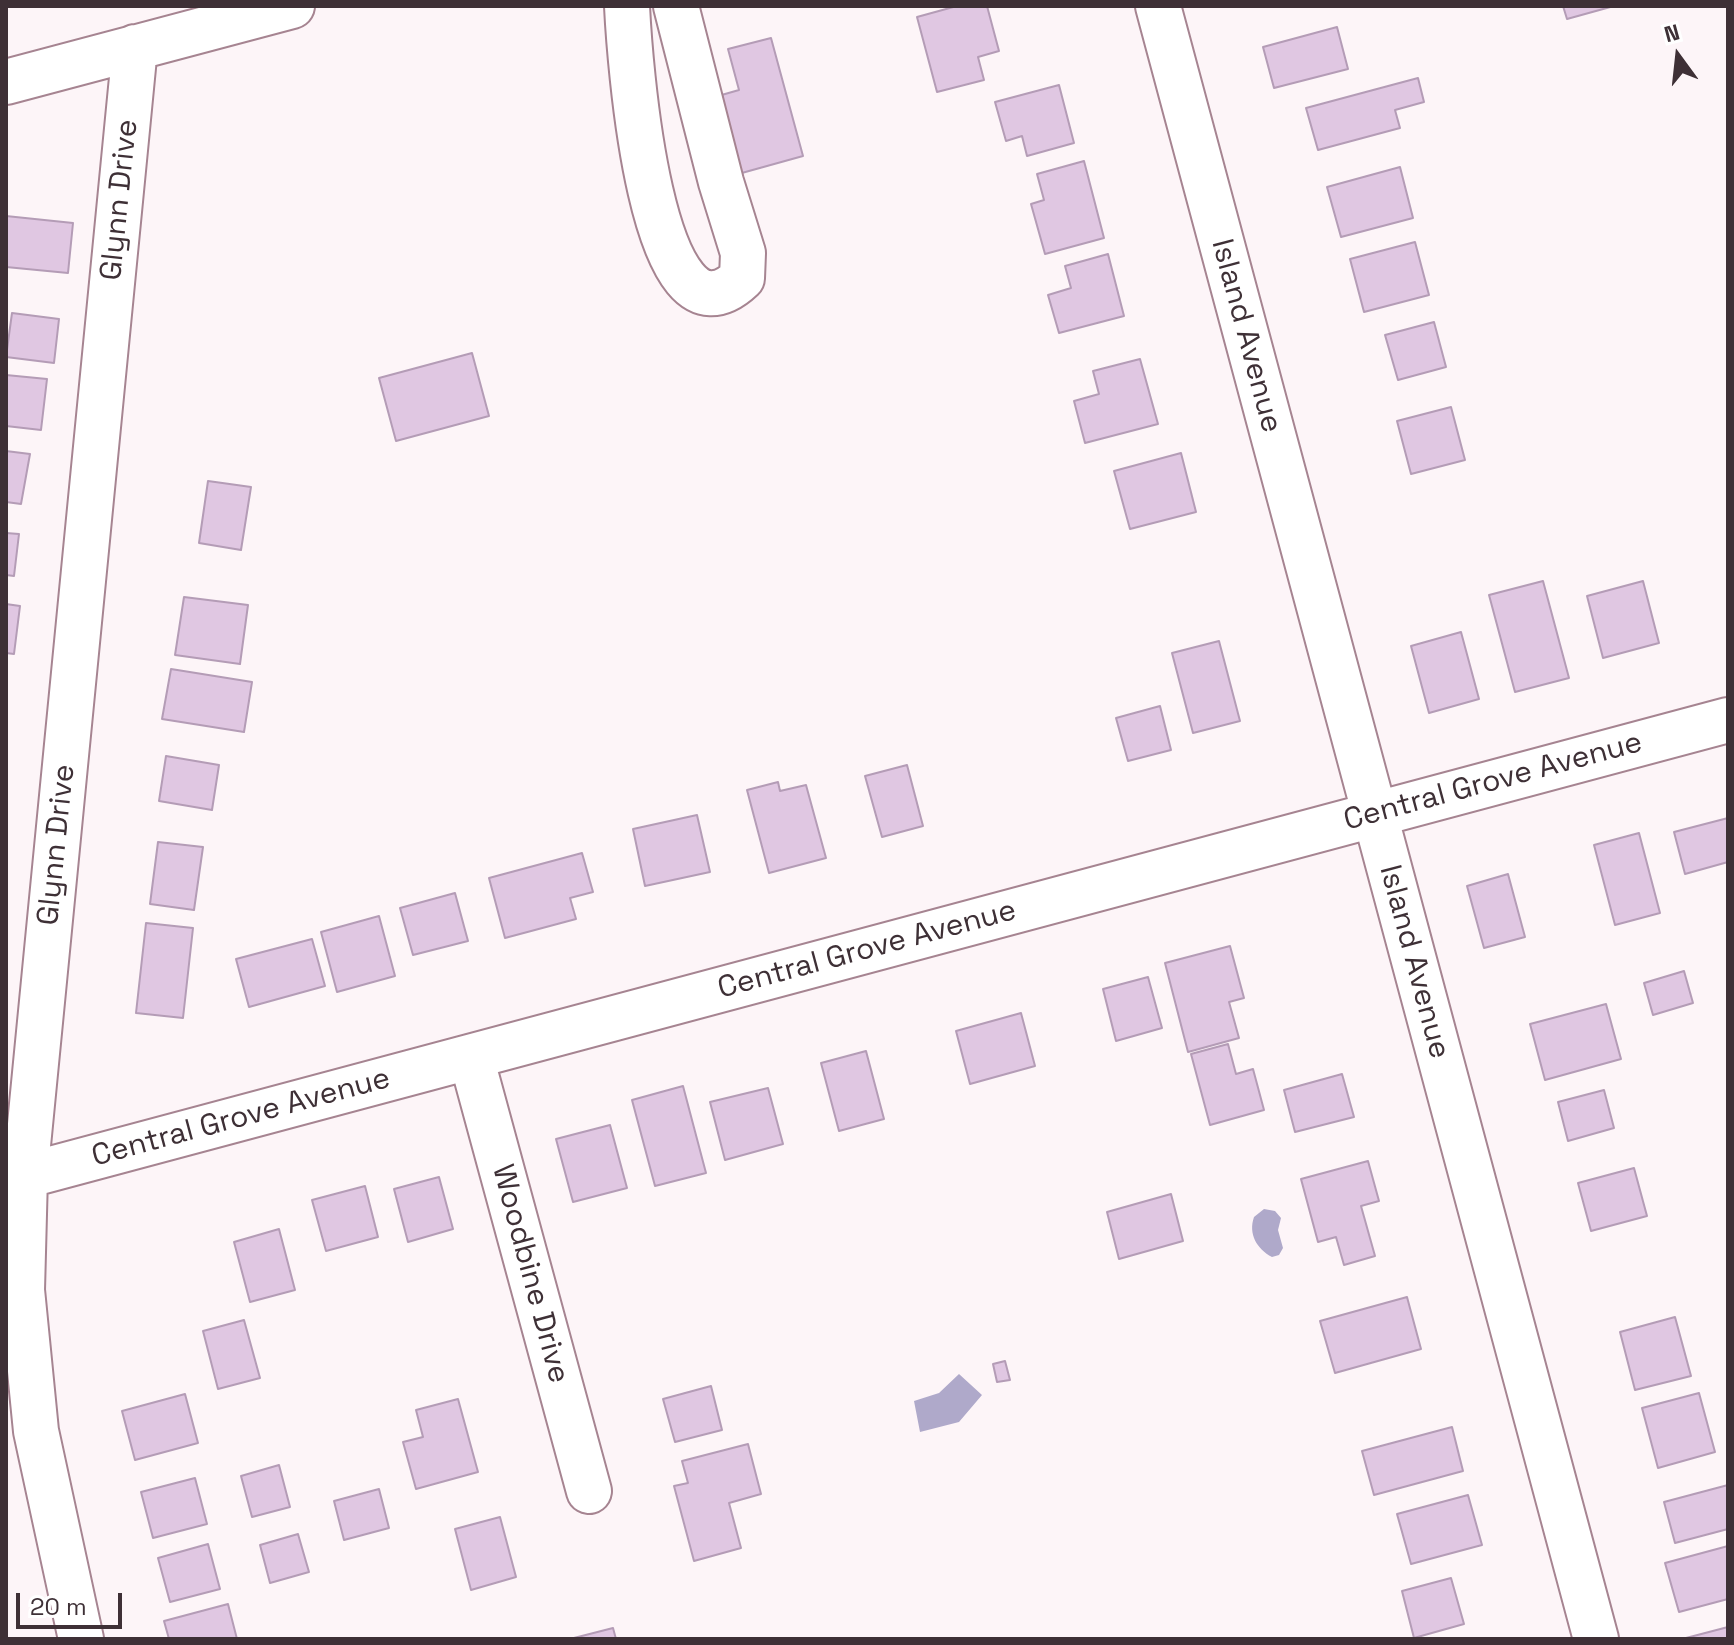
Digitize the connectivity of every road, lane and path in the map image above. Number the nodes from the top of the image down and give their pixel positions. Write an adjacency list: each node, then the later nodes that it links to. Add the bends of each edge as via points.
1 (292, 6): 5 (street)
2 (627, 6): 3 (street, via 634,109 655,205 687,283 713,291 732,287 742,278 743,253)
3 (676, 6)
4 (1158, 6): 8 (street, Island Avenue)
5 (135, 47): 6 (street); 10 (street, Glynn Drive)
6 (6, 82)
7 (1728, 720): 8 (street, Central Grove Avenue)
8 (1374, 814): 9 (street, Central Grove Avenue); 13 (street, Island Avenue)
9 (471, 1057): 10 (street, Central Grove Avenue); 11 (street, Woodbine Drive)
10 (15, 1178): 12 (street, Glynn Drive, via 36,1431)
11 (589, 1491)
12 (81, 1639)
13 (1596, 1639)

